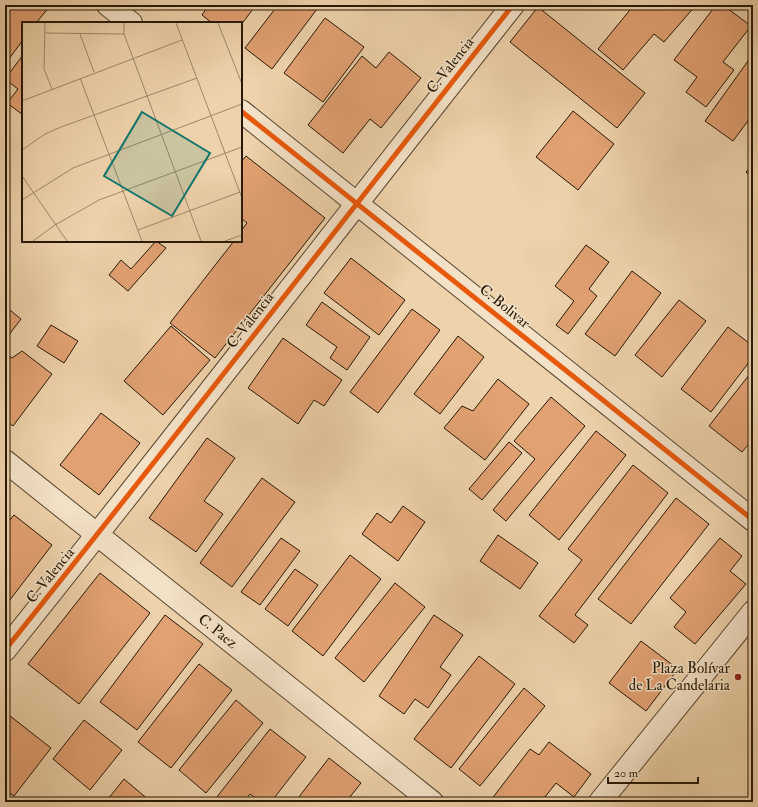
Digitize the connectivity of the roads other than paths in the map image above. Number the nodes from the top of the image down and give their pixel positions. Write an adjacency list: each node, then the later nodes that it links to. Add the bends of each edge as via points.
1 (108, 5): 3 (street)
2 (512, 5): 5 (street, C. Valencia)
3 (130, 22)
4 (242, 112): 5 (street, C. Bolivar)
5 (356, 203): 7 (street, C. Bolivar); 8 (street, C. Valencia)
6 (5, 461): 8 (street, C. Paez)
7 (753, 520)
8 (98, 535): 10 (street, C. Valencia); 11 (street, C. Paez)
9 (753, 612): 12 (street)
10 (5, 650)
11 (432, 802)
12 (600, 802)

